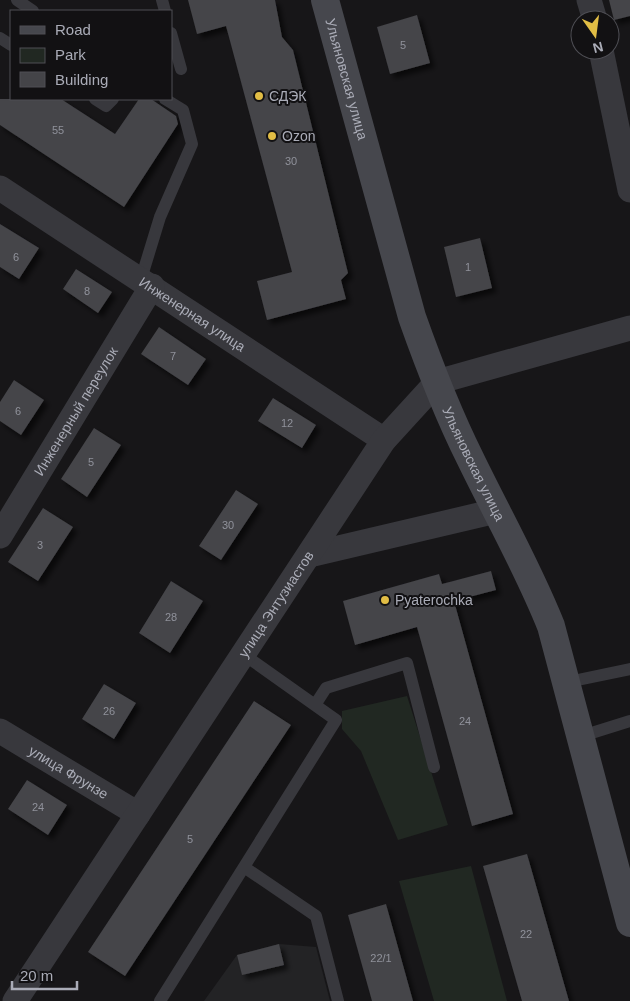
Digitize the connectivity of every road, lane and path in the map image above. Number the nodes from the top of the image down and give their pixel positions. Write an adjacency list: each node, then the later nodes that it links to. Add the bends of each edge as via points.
1 (16, 0): 3 (lane)
2 (325, 0): 14 (main road, Ульяновская улица, via 412,317)
3 (31, 10)
4 (172, 37): 6 (lane)
5 (603, 60): 11 (street)
6 (181, 69)
7 (97, 100): 8 (lane, via 106,106)
8 (112, 100)
9 (167, 100): 12 (lane, via 183,110 192,144 160,216)
10 (0, 188): 12 (street, Инженерная улица)
11 (630, 190)
12 (146, 283): 15 (street, Инженерная улица); 17 (street, Инженерный переулок)
13 (630, 328): 14 (street)
14 (437, 382): 15 (street, улица Энтузиастов); 16 (main road, Ульяновская улица)
15 (384, 440): 18 (street, улица Энтузиастов)
16 (496, 510): 18 (street); 21 (main road, Ульяновская улица, via 538,592 552,626)
17 (0, 536)
18 (309, 555): 19 (street, улица Энтузиастов)
19 (243, 654): 22 (lane); 27 (street, улица Энтузиастов)
20 (630, 669): 21 (lane)
21 (568, 682): 25 (main road, Ульяновская улица)
22 (315, 705): 26 (lane, via 326,688 407,663); 28 (lane, via 336,720)
23 (630, 721): 25 (lane)
24 (0, 731): 27 (street, улица Фрунзе)
25 (582, 736): 29 (main road, Ульяновская улица)
26 (434, 767)
27 (138, 814): 30 (street, улица Энтузиастов)
28 (244, 867): 31 (lane); 32 (lane, via 316,916)
29 (630, 923)
30 (11, 994)
31 (160, 1001)
32 (338, 1001)

